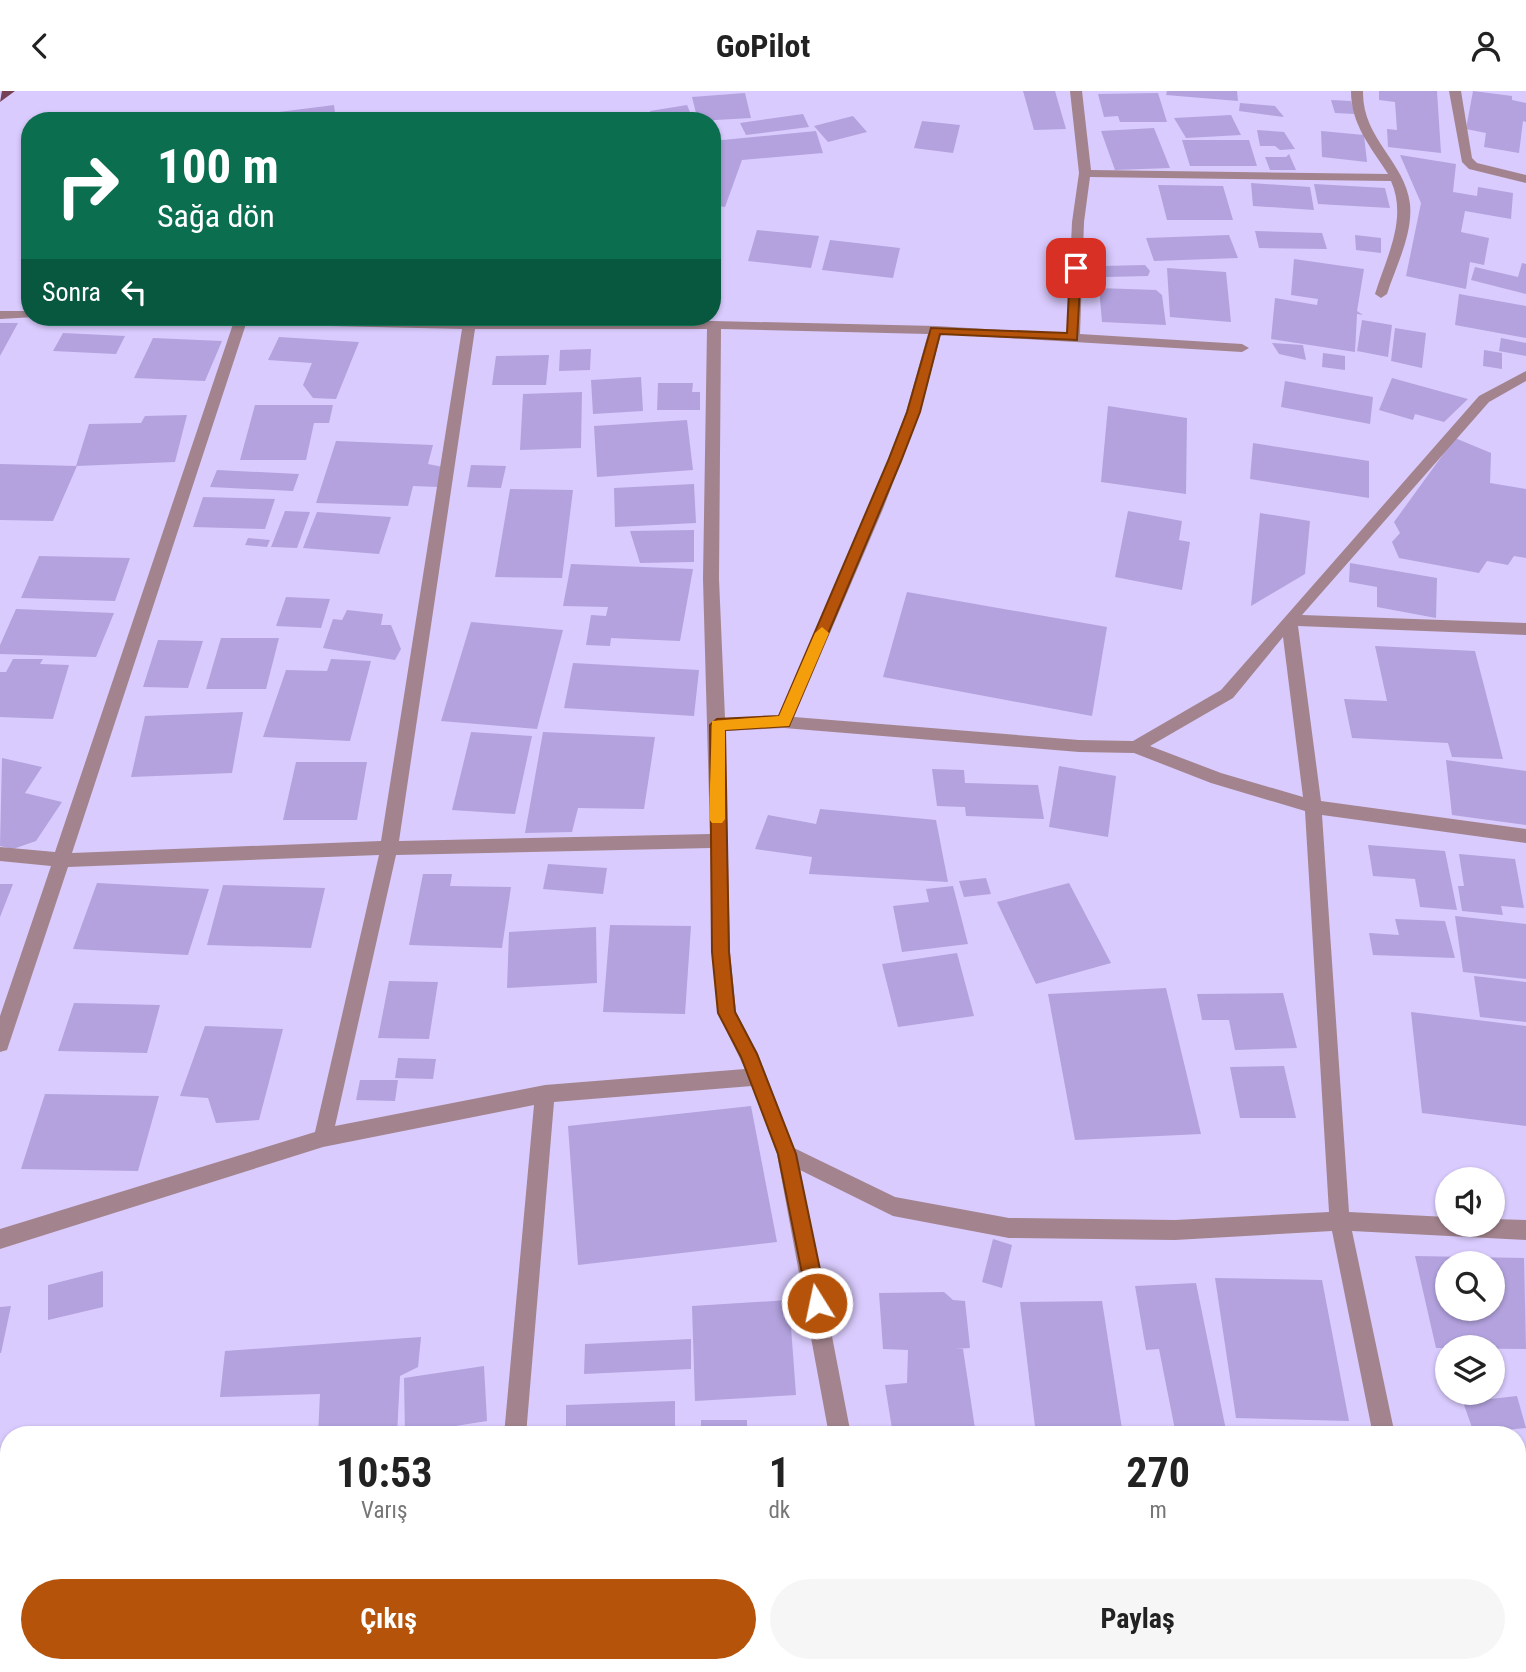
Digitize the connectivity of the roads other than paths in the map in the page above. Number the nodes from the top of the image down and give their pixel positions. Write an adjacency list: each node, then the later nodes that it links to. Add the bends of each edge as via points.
1 (9, 91): 5 (main road)
2 (1076, 91): 6 (street)
3 (1357, 91): 7 (street, via 1355,103 1366,134)
4 (1455, 91): 8 (street, via 1466,159 1473,166)
5 (0, 99)
6 (1085, 173): 7 (street); 17 (street)
7 (1397, 178): 9 (street, via 1404,205)
8 (1526, 179)
9 (1381, 294)
10 (0, 314): 11 (street)
11 (21, 315)
12 (721, 325): 16 (street)
13 (239, 326): 30 (street)
14 (469, 326): 28 (street)
15 (714, 326): 23 (street, via 711,579)
16 (936, 330): 17 (street); 22 (street, via 899,449)
17 (1073, 337): 18 (street)
18 (1242, 348)
19 (1526, 375): 20 (street, via 1484,399)
20 (1289, 620): 21 (street); 24 (street, via 1227,694); 25 (street)
21 (1526, 629)
22 (784, 722): 23 (street); 24 (street)
23 (717, 725): 27 (street)
24 (1135, 747): 25 (street)
25 (1313, 807): 26 (street); 36 (street)
26 (1526, 836)
27 (717, 841): 28 (street); 32 (street, via 727,1013)
28 (390, 848): 30 (street); 34 (street)
29 (0, 854): 30 (street)
30 (63, 860): 31 (street)
31 (0, 1044)
32 (757, 1077): 33 (street); 35 (street)
33 (545, 1094): 34 (street); 39 (street)
34 (323, 1138): 38 (street)
35 (787, 1154): 36 (street, via 893,1206 1009,1228 1175,1230); 40 (street)
36 (1340, 1221): 37 (street); 41 (street)
37 (1526, 1230)
38 (0, 1239)
39 (516, 1426)
40 (838, 1426)
41 (1382, 1426)

